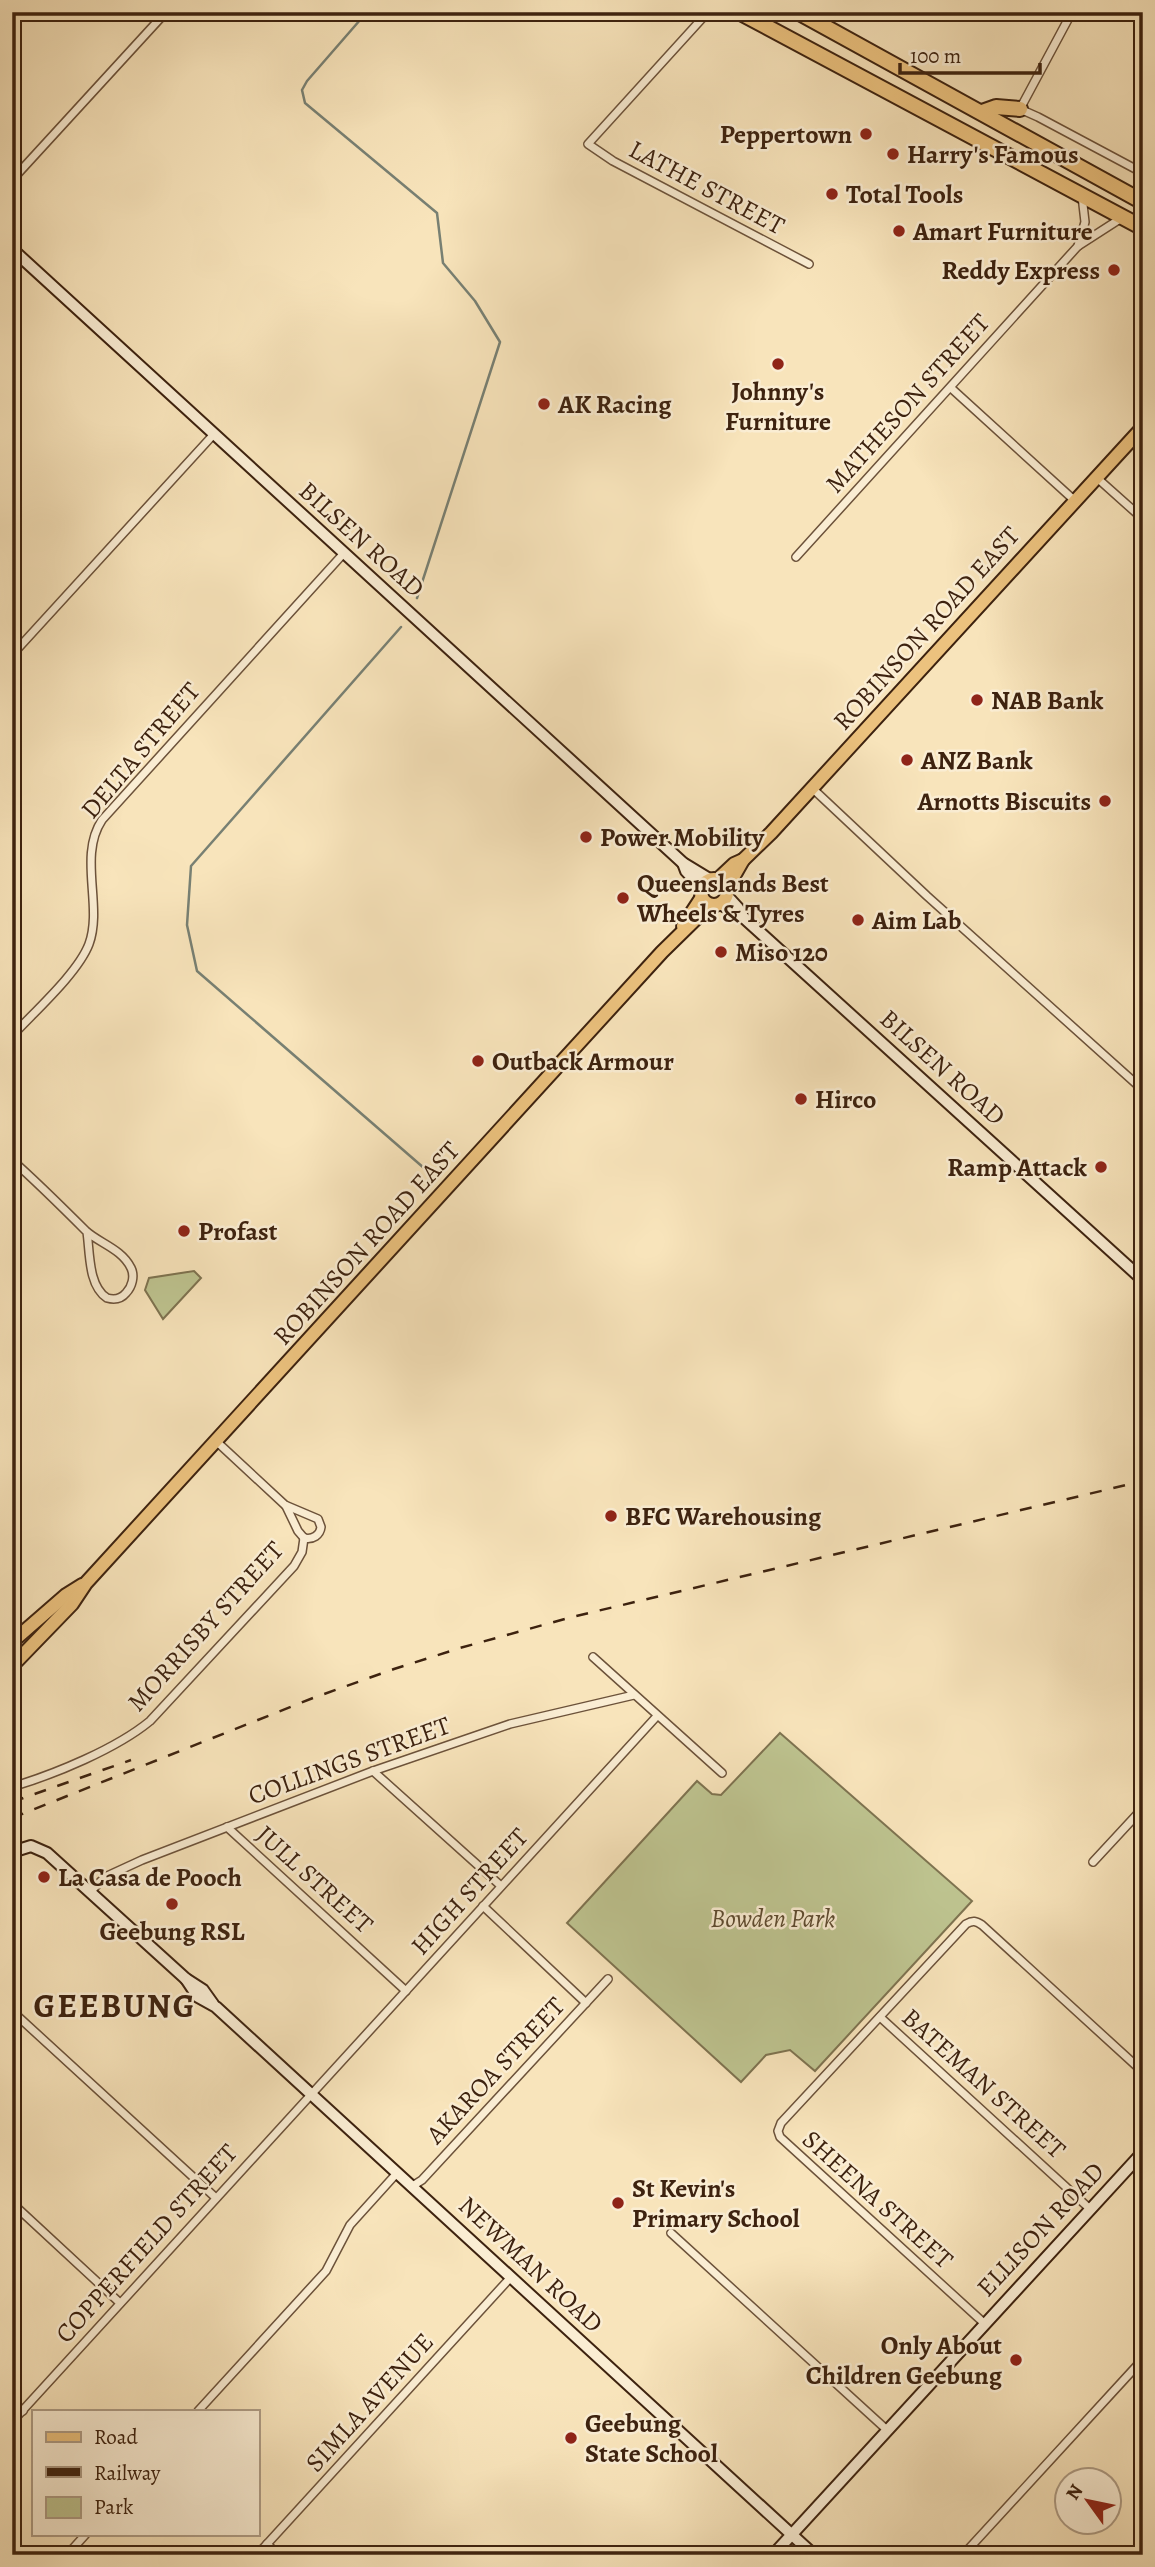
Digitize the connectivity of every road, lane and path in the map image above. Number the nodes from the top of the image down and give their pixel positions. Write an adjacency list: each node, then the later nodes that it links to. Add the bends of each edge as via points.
1 (166, 12): 9 (street)
2 (708, 12): 16 (street, LATHE STREET, via 588,144)
3 (739, 12): 10 (highway)
4 (798, 12): 7 (highway)
5 (1072, 12): 6 (street)
6 (1020, 109): 7 (highway, via 996,107); 8 (street)
7 (982, 112): 11 (highway)
8 (1143, 173)
9 (12, 180)
10 (1082, 195): 12 (highway); 14 (street, via 1085,222)
11 (1143, 202)
12 (1123, 218): 13 (highway); 14 (street, MATHESON STREET)
13 (1143, 228)
14 (1078, 246): 17 (street, MATHESON STREET)
15 (12, 249): 19 (street, BILSEN ROAD)
16 (808, 264)
17 (951, 388): 21 (street); 24 (street, MATHESON STREET)
18 (1143, 427): 20 (main road, ROBINSON ROAD EAST)
19 (214, 434): 23 (street, BILSEN ROAD); 25 (street)
20 (1096, 477): 21 (main road, ROBINSON ROAD EAST); 22 (street)
21 (1074, 500): 26 (main road, ROBINSON ROAD EAST)
22 (1143, 519)
23 (344, 553): 27 (street, BILSEN ROAD, via 683,863 686,871); 28 (street, DELTA STREET, via 102,820 92,846 89,943 75,968)
24 (796, 557)
25 (12, 655)
26 (811, 787): 27 (main road, ROBINSON ROAD EAST, via 744,860 734,864); 29 (street)
27 (715, 892): 32 (street, BILSEN ROAD, via 738,908); 33 (main road, ROBINSON ROAD EAST, via 695,922 680,933)
28 (12, 1036)
29 (1143, 1090)
30 (12, 1160): 31 (street)
31 (87, 1232): 31 (street, via 105,1241 129,1265 132,1280 121,1297 107,1298 98,1289)
32 (1143, 1280)
33 (216, 1441): 34 (street, MORRISBY STREET); 36 (main road, ROBINSON ROAD EAST)
34 (285, 1505): 35 (street, MORRISBY STREET); 35 (street, MORRISBY STREET, via 315,1516 321,1523 318,1534)
35 (304, 1538): 44 (street, MORRISBY STREET, via 294,1566 136,1733)
36 (86, 1583): 37 (main road, ROBINSON ROAD EAST); 39 (main road, ROBINSON ROAD EAST, via 72,1604)
37 (12, 1642)
38 (593, 1657): 40 (street)
39 (12, 1665)
40 (634, 1695): 41 (street); 42 (street, COLLINGS STREET, via 510,1724)
41 (657, 1716): 43 (street); 49 (street, HIGH STREET)
42 (373, 1771): 46 (street, COLLINGS STREET); 49 (street)
43 (722, 1773)
44 (12, 1787)
45 (1143, 1808): 48 (street)
46 (227, 1827): 50 (street, COLLINGS STREET, via 110,1873); 53 (street, JULL STREET)
47 (12, 1852): 50 (street, NEWMAN ROAD, via 36,1847)
48 (1093, 1862)
49 (501, 1886): 51 (street, HIGH STREET)
50 (90, 1892): 58 (street, NEWMAN ROAD, via 203,1990)
51 (482, 1906): 53 (street, HIGH STREET); 54 (street)
52 (608, 1979): 54 (street, AKAROA STREET)
53 (406, 1991): 58 (street, HIGH STREET)
54 (586, 2003): 61 (street, AKAROA STREET)
55 (12, 2011): 62 (street)
56 (880, 2017): 57 (street, via 971,1921 982,1925); 64 (street, BATEMAN STREET); 68 (street, SHEENA STREET, via 781,2123 780,2137)
57 (1143, 2071)
58 (312, 2094): 60 (street, NEWMAN ROAD); 62 (street, COPPERFIELD STREET)
59 (1143, 2152): 64 (street, ELLISON ROAD)
60 (397, 2173): 61 (street, NEWMAN ROAD); 71 (street, via 350,2225 326,2272)
61 (411, 2187): 66 (street, NEWMAN ROAD)
62 (216, 2198): 67 (street, COPPERFIELD STREET)
63 (12, 2203): 67 (street)
64 (1090, 2209): 68 (street, ELLISON ROAD)
65 (671, 2233): 74 (street)
66 (511, 2277): 75 (street, NEWMAN ROAD); 77 (street, SIMLA AVENUE)
67 (120, 2303): 72 (street, COPPERFIELD STREET)
68 (985, 2324): 74 (street, ELLISON ROAD)
69 (1143, 2358): 83 (street)
70 (12, 2401): 72 (street)
71 (199, 2410)
72 (23, 2411): 73 (street, COPPERFIELD STREET)
73 (12, 2422)
74 (887, 2430): 75 (street, ELLISON ROAD)
75 (792, 2534): 81 (street, ELLISON ROAD); 82 (street, NEWMAN ROAD)
76 (84, 2536): 78 (street)
77 (267, 2544): 79 (street, SIMLA AVENUE); 80 (street)
78 (67, 2555)
79 (257, 2555)
80 (278, 2555)
81 (773, 2555)
82 (814, 2555)
83 (963, 2555)

